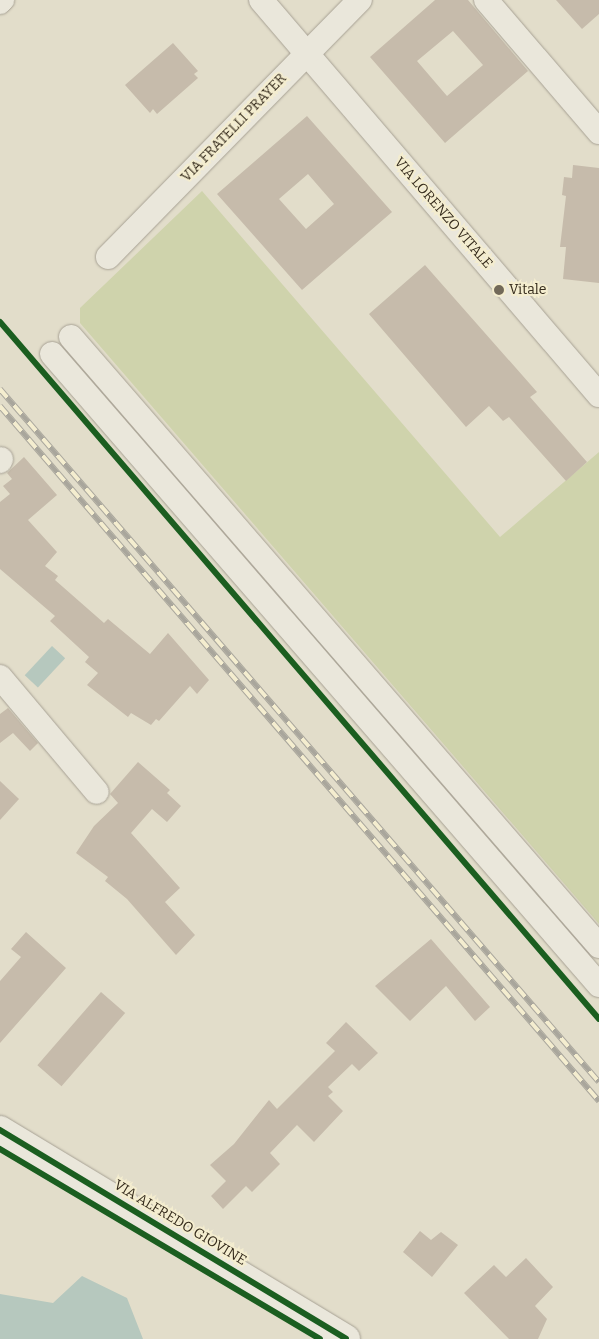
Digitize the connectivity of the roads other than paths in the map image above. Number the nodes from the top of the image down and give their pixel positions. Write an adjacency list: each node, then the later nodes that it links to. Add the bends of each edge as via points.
1 (261, 0): 4 (street, VIA LORENZO VITALE)
2 (360, 0): 4 (street, VIA FRATELLI PRAYER)
3 (486, 0): 5 (street)
4 (307, 54): 6 (street, VIA FRATELLI PRAYER); 9 (street, VIA LORENZO VITALE)
5 (599, 132)
6 (108, 257)
7 (71, 337): 12 (street)
8 (52, 354): 13 (street)
9 (599, 395)
10 (0, 677): 11 (street)
11 (97, 792)
12 (599, 946)
13 (599, 985)
14 (0, 1130): 15 (main road, VIA ALFREDO GIOVINE)
15 (346, 1339)

